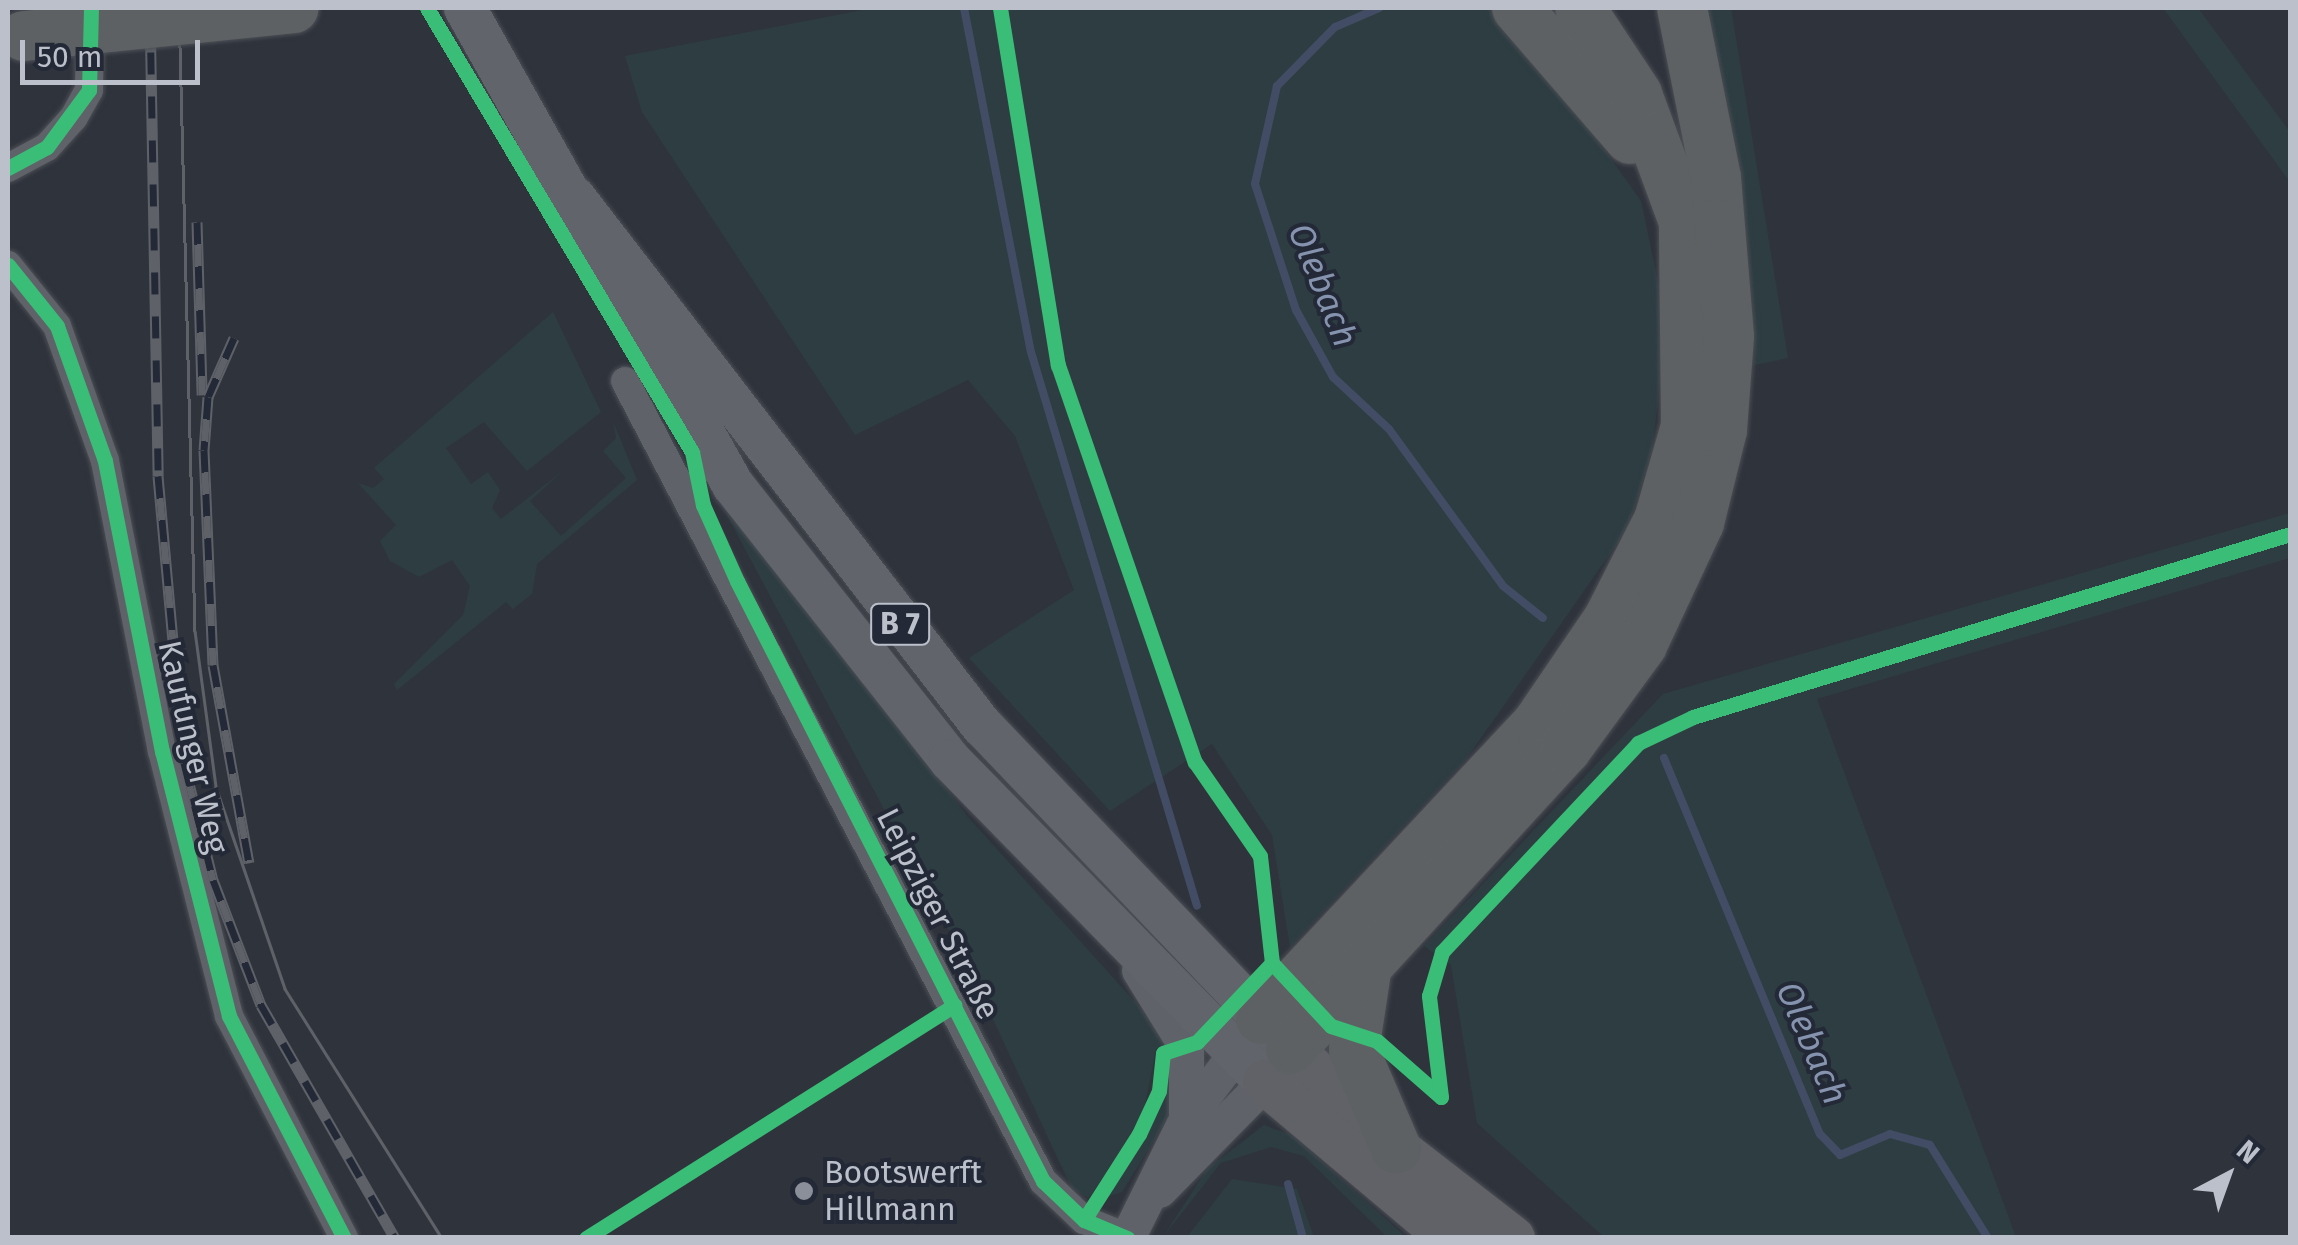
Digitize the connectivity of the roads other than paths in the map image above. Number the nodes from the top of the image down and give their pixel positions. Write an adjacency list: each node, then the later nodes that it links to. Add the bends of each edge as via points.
1 (91, 8): 9 (street, via 82,104 47,147)
2 (294, 8): 8 (highway, bridge)
3 (465, 8): 10 (main road, B 7)
4 (1517, 8): 12 (highway, via 1622,126)
5 (1580, 8): 12 (highway, via 1656,135)
6 (1604, 8): 12 (highway, via 1675,128)
7 (1682, 8): 12 (highway)
8 (16, 37)
9 (8, 168)
10 (574, 198): 14 (main road, B 7, via 647,345 733,485 950,760); 16 (main road, B 7, via 982,726)
11 (8, 265): 21 (street, Kaufunger Weg, via 57,326 105,461 162,751 229,1016)
12 (1707, 280): 15 (highway, via 1722,430 1675,586 1566,748); 16 (highway, via 1686,426 1659,520 1608,620 1537,724)
13 (624, 381): 20 (street, Leipziger Straße, via 736,581 1043,1181 1084,1220)
14 (1122, 943): 16 (main road, B 7); 17 (street, via 1186,1046)
15 (1366, 972): 16 (highway); 18 (highway, via 1354,1050)
16 (1263, 1051): 17 (street, Leipziger Straße); 18 (highway, B 7); 19 (street, Leipziger Straße); 22 (highway, B 7)
17 (1186, 1119): 19 (street, Leipziger Straße)
18 (1396, 1148): 23 (highway, B 7)
19 (1147, 1200): 20 (street, Leipziger Straße)
20 (1127, 1237)
21 (344, 1238)
22 (1450, 1238)
23 (1512, 1238)

